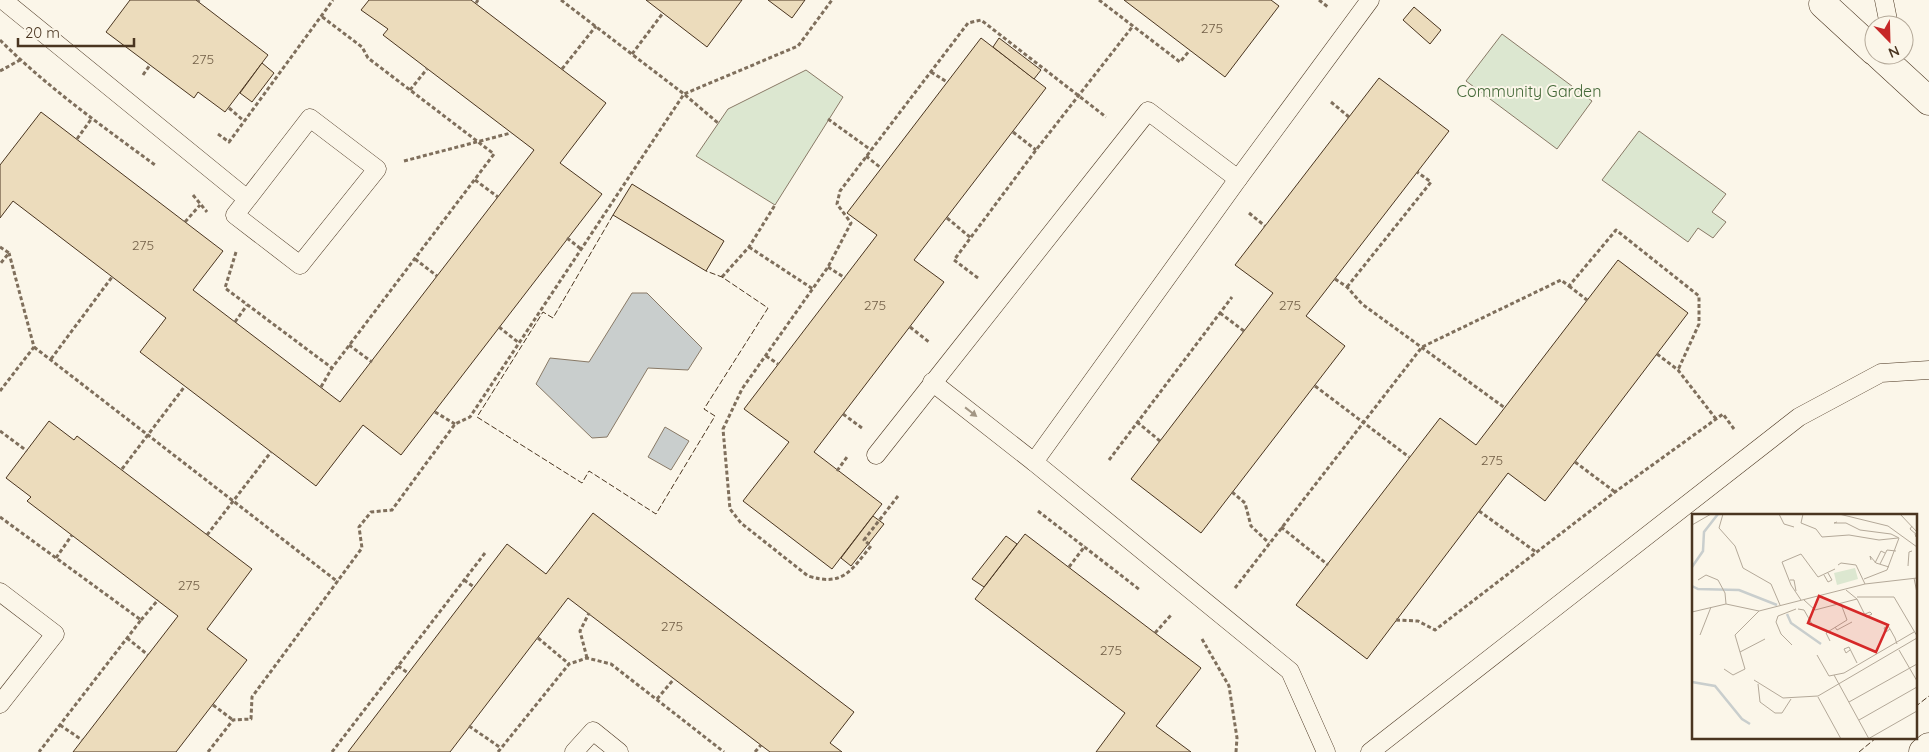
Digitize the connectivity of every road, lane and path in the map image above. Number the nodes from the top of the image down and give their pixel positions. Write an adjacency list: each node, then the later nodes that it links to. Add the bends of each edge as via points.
1 (4, 0): 51 (lane)
2 (333, 0): 35 (path)
3 (561, 0): 11 (path)
4 (832, 0): 29 (path, via 798,46)
5 (1099, 0): 12 (path)
6 (1370, 0): 48 (lane)
7 (1884, 0): 10 (lane)
8 (1823, 4): 13 (street)
9 (663, 13): 15 (path)
10 (1887, 15)
11 (596, 26): 15 (path); 21 (path)
12 (1133, 26): 14 (path, via 1180,62); 31 (path)
13 (1864, 42)
14 (1190, 50)
15 (632, 54): 29 (path)
16 (20, 60): 22 (path)
17 (1890, 65): 30 (street)
18 (1906, 65): 30 (lane)
19 (150, 66): 25 (path)
20 (427, 69): 28 (path)
21 (562, 69)
22 (0, 70)
23 (135, 70): 25 (path)
24 (931, 71): 27 (path); 31 (path, via 968,22 981,20); 42 (path)
25 (142, 76): 26 (path)
26 (150, 82)
27 (948, 82)
28 (410, 90)
29 (684, 94): 36 (path); 62 (path)
30 (1922, 94)
31 (1079, 95): 40 (path); 43 (path)
32 (229, 108): 35 (path)
33 (92, 118): 41 (path)
34 (828, 119): 42 (path)
35 (244, 121): 37 (path, via 229,142)
36 (718, 122)
37 (213, 130)
38 (1012, 132): 43 (path)
39 (511, 133): 45 (path)
40 (1128, 134): 48 (lane, via 1148,111); 97 (lane)
41 (77, 139)
42 (871, 150): 44 (path)
43 (1036, 150): 59 (path)
44 (866, 156): 46 (path); 66 (path, via 840,191 837,204 851,223)
45 (377, 168): 51 (lane, via 310,118); 51 (lane, via 300,264 235,215)
46 (882, 168)
47 (1417, 172): 74 (path, via 1431,182)
48 (1238, 179): 120 (lane)
49 (475, 180): 50 (path)
50 (498, 197)
51 (246, 198)
52 (200, 205): 56 (path)
53 (775, 205): 61 (path)
54 (1246, 211): 57 (path)
55 (946, 218): 59 (path)
56 (186, 222)
57 (1265, 226)
58 (568, 238): 62 (path)
59 (971, 238): 72 (path, via 954,260 979,278)
60 (0, 247): 63 (path)
61 (749, 247): 69 (path); 75 (path)
62 (581, 249): 85 (path)
63 (9, 253): 65 (path); 87 (path)
64 (415, 259): 67 (path)
65 (0, 264)
66 (828, 267): 70 (path); 75 (path)
67 (437, 276)
68 (112, 277): 91 (path)
69 (722, 277)
70 (845, 278)
71 (1335, 279): 74 (path)
72 (974, 286)
73 (1569, 286): 77 (path); 88 (path, via 1561,280); 95 (path, via 1616,230 1699,296 1699,324)
74 (1347, 287): 88 (path, via 1362,304)
75 (813, 289): 90 (path)
76 (1232, 297): 79 (path)
77 (1587, 300)
78 (247, 305): 80 (path)
79 (1220, 313): 83 (path); 106 (path)
80 (235, 322)
81 (499, 327): 85 (path)
82 (910, 327): 84 (path, via 931,344)
83 (1244, 331)
84 (937, 337)
85 (519, 343): 108 (path, via 470,417)
86 (349, 345): 92 (path)
87 (34, 347): 91 (path); 101 (path)
88 (1422, 347): 102 (path); 107 (path)
89 (1656, 354): 95 (path)
90 (766, 356): 93 (path); 126 (path, via 742,389 723,429 730,509 741,523 808,576 822,580 845,576 871,546 864,540)
91 (50, 359): 111 (path)
92 (372, 362)
93 (778, 364)
94 (332, 368): 100 (path)
95 (1678, 370): 105 (path)
96 (1929, 370): 115 (lane, via 1881,373 1799,417)
97 (932, 382): 117 (lane); 120 (lane, one-way to 120)
98 (185, 386): 111 (path)
99 (1315, 386): 107 (path)
100 (321, 387)
101 (0, 391)
102 (1505, 408)
103 (435, 412): 108 (path)
104 (843, 414): 110 (path)
105 (1716, 419): 115 (path, via 1723,414); 125 (path)
106 (1137, 422): 112 (path); 119 (path)
107 (1363, 422): 118 (path); 130 (path)
108 (455, 424): 141 (path, via 392,510 371,512 360,527 362,548)
109 (0, 431): 113 (path)
110 (866, 432)
111 (148, 435): 122 (path); 127 (path)
112 (1160, 440)
113 (27, 451)
114 (271, 452): 127 (path)
115 (1752, 454): 181 (lane)
116 (849, 455): 123 (path)
117 (876, 455)
118 (1409, 458)
119 (1110, 460)
120 (1034, 462): 147 (lane)
121 (1575, 462): 125 (path)
122 (122, 469)
123 (837, 471)
124 (1232, 492): 133 (path, via 1245,503 1251,526)
125 (1615, 492): 135 (path)
126 (898, 496)
127 (234, 502): 132 (path); 141 (path)
128 (1038, 511): 134 (path)
129 (1479, 511): 135 (path)
130 (1281, 527): 133 (path); 138 (path)
131 (72, 535): 137 (path)
132 (208, 535)
133 (1269, 543): 147 (path)
134 (1085, 546): 139 (path); 144 (path)
135 (1536, 552): 152 (path, via 1435,630 1418,621)
136 (485, 553): 140 (path)
137 (56, 558)
138 (1328, 564)
139 (1069, 567)
140 (464, 580): 142 (path); 159 (path)
141 (338, 582): 165 (path, via 252,697 251,719)
142 (474, 587)
143 (0, 592): 163 (lane, via 55,634)
144 (1143, 592)
145 (158, 600): 150 (path)
146 (1164, 609): 149 (path)
147 (1217, 612): 179 (path, via 1201,638 1228,686 1237,738); 180 (lane, via 1290,671)
148 (588, 614): 157 (path, via 580,631)
149 (1171, 615): 151 (path); 153 (path)
150 (141, 620)
151 (1179, 620)
152 (1396, 620)
153 (1155, 633)
154 (127, 638): 156 (path)
155 (538, 638): 158 (path)
156 (148, 655)
157 (587, 658): 158 (path); 162 (path, via 611,664)
158 (569, 664): 171 (path)
159 (398, 666): 160 (path); 173 (path)
160 (408, 673)
161 (674, 679): 162 (path)
162 (657, 699): 177 (path)
163 (0, 704)
164 (213, 705): 165 (path)
165 (233, 720): 172 (path)
166 (60, 725): 168 (path)
167 (470, 726): 171 (path)
168 (82, 740)
169 (761, 745): 178 (path)
170 (1929, 747): 182 (street)
171 (501, 748): 174 (path)
172 (208, 752)
173 (332, 752)
174 (498, 752)
175 (574, 752): 176 (lane, via 593,731)
176 (619, 752)
177 (724, 752)
178 (755, 752)
179 (1236, 752)
180 (1326, 752)
181 (1370, 752)
182 (1923, 752)

